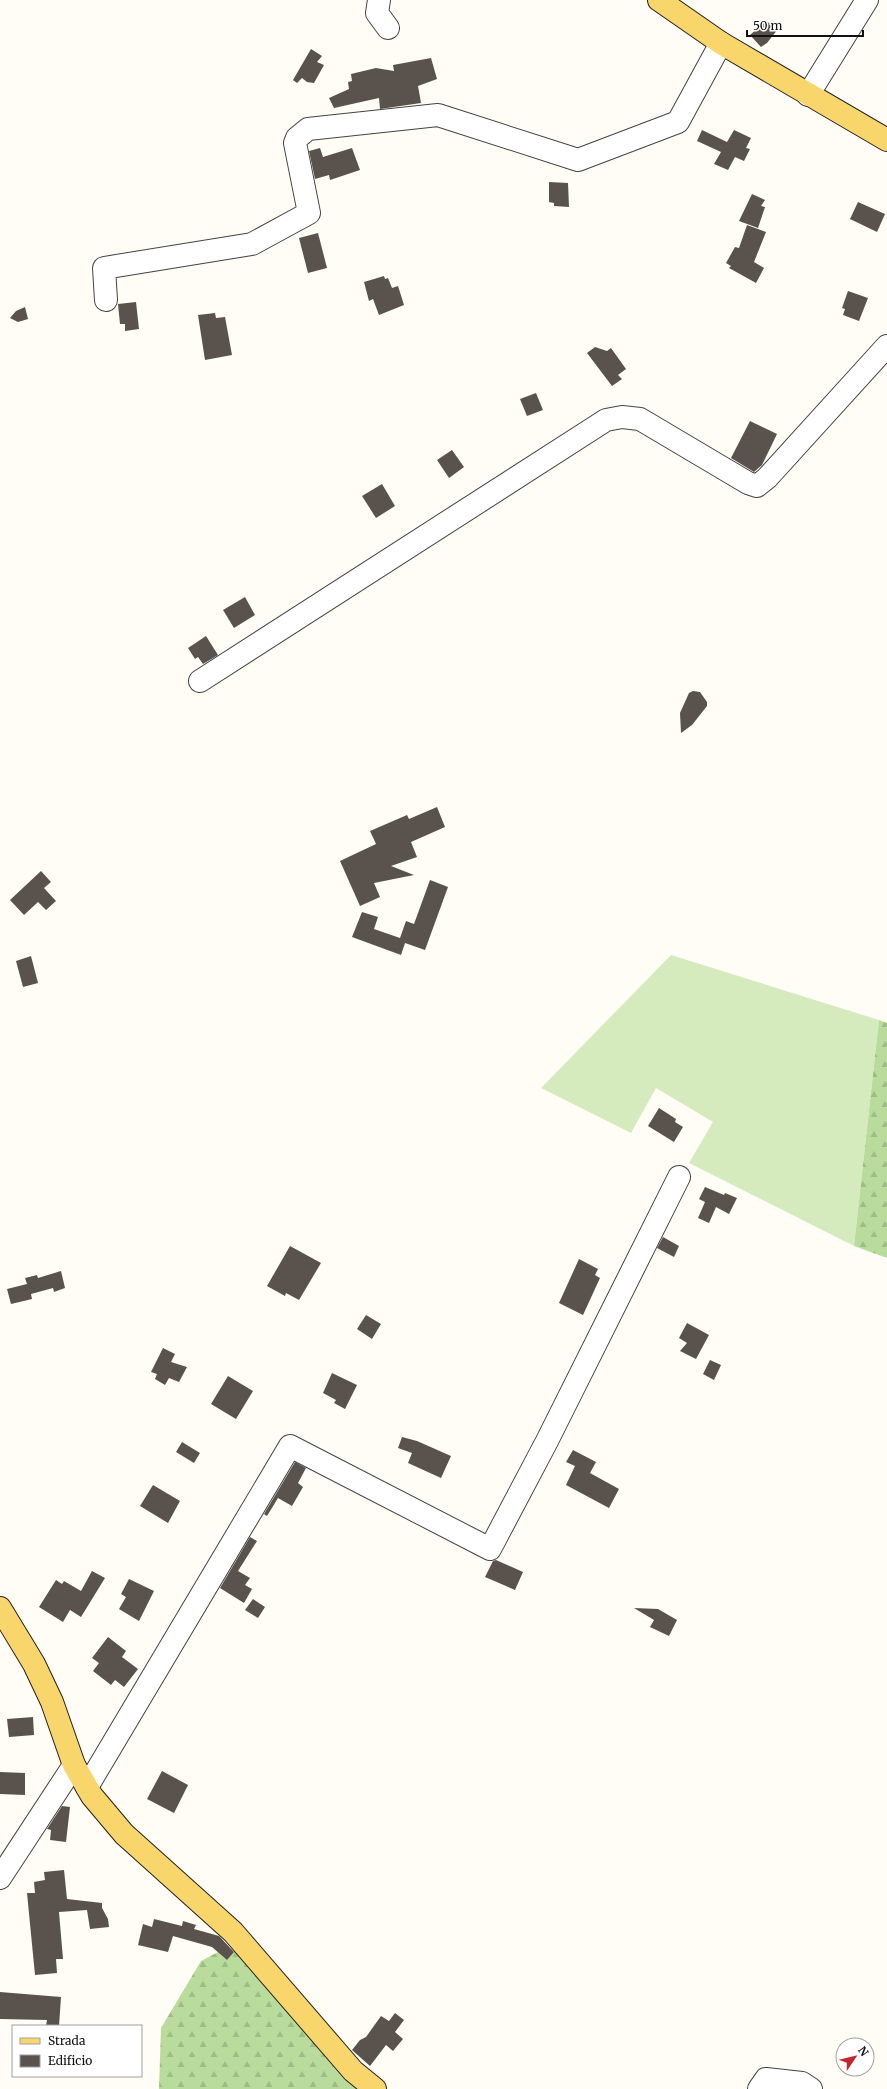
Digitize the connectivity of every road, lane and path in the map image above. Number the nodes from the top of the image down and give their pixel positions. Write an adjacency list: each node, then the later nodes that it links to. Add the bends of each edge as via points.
1 (379, 0): 4 (street, via 377,13)
2 (659, 0): 5 (main road)
3 (867, 0): 6 (street)
4 (388, 28)
5 (721, 43): 6 (main road); 8 (street, via 678,122 578,160 438,115 308,129 294,144 309,213 252,244 104,268)
6 (808, 95): 7 (main road)
7 (887, 140)
8 (106, 300)
9 (887, 346): 10 (street, via 768,478 757,486 640,419 622,417 606,420)
10 (200, 681)
11 (679, 1176): 14 (street, via 490,1548 290,1446)
12 (0, 1608): 13 (main road, via 34,1664 52,1702)
13 (74, 1765): 14 (main road); 15 (street)
14 (87, 1787): 16 (main road, via 124,1834 233,1932 353,2071)
15 (0, 1878)
16 (375, 2089)
17 (759, 2089): 18 (street, via 766,2079 802,2083)
18 (811, 2089)

